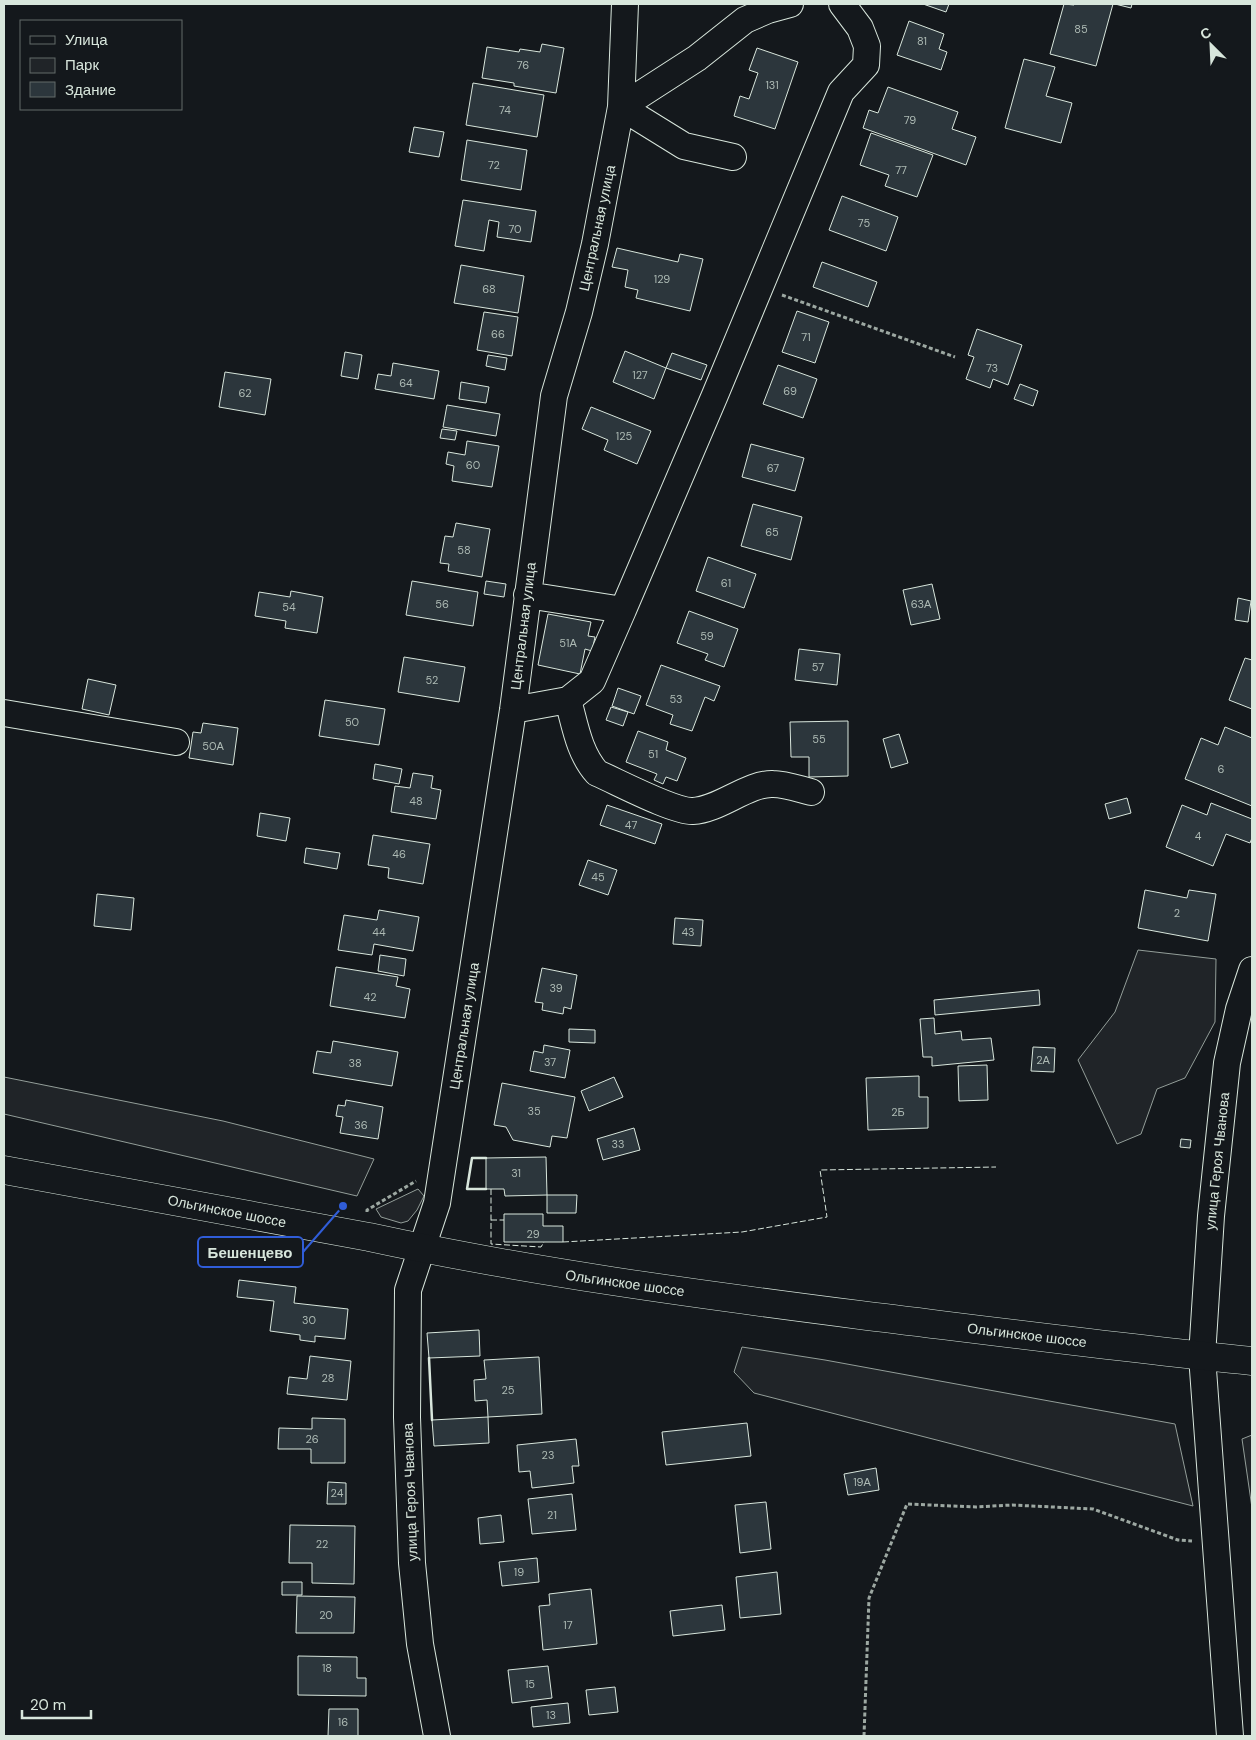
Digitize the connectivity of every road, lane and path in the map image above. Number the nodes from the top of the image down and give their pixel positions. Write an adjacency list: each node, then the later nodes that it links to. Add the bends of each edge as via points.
1 (625, 4): 4 (street, Центральная улица)
2 (790, 4): 4 (street, via 745,20 697,58)
3 (842, 4): 6 (street, via 860,28 867,46 866,65 841,92)
4 (621, 107): 5 (street, via 684,146); 8 (street, Центральная улица, via 595,244 554,396)
5 (733, 157)
6 (760, 287): 7 (path); 9 (street)
7 (955, 357)
8 (527, 595): 9 (street); 11 (street, Центральная улица)
9 (623, 610): 10 (street, via 592,681)
10 (568, 700): 11 (street); 14 (street, via 582,751 597,773 677,808 693,811 706,808 772,784)
11 (512, 710): 16 (street, Центральная улица)
12 (4, 713): 13 (street)
13 (176, 742)
14 (810, 792)
15 (1252, 970): 20 (street, улица Героя Чванова, via 1227,1063 1211,1216)
16 (443, 1166): 18 (path, via 367,1210); 19 (street, Центральная улица, via 437,1203)
17 (4, 1170): 18 (main road, Ольгинское шоссе)
18 (369, 1237): 19 (main road, Ольгинское шоссе)
19 (422, 1249): 20 (main road, Ольгинское шоссе, via 594,1279 739,1299); 23 (street, улица Героя Чванова, via 408,1290 407,1427 412,1563 420,1644)
20 (1202, 1356): 21 (main road, Ольгинское шоссе); 22 (street, улица Героя Чванова)
21 (1252, 1360)
22 (1216, 1542): 24 (path, via 1178,1540 1093,1509 907,1504 869,1598); 25 (street, улица Героя Чванова)
23 (437, 1736)
24 (864, 1736)
25 (1230, 1736)

